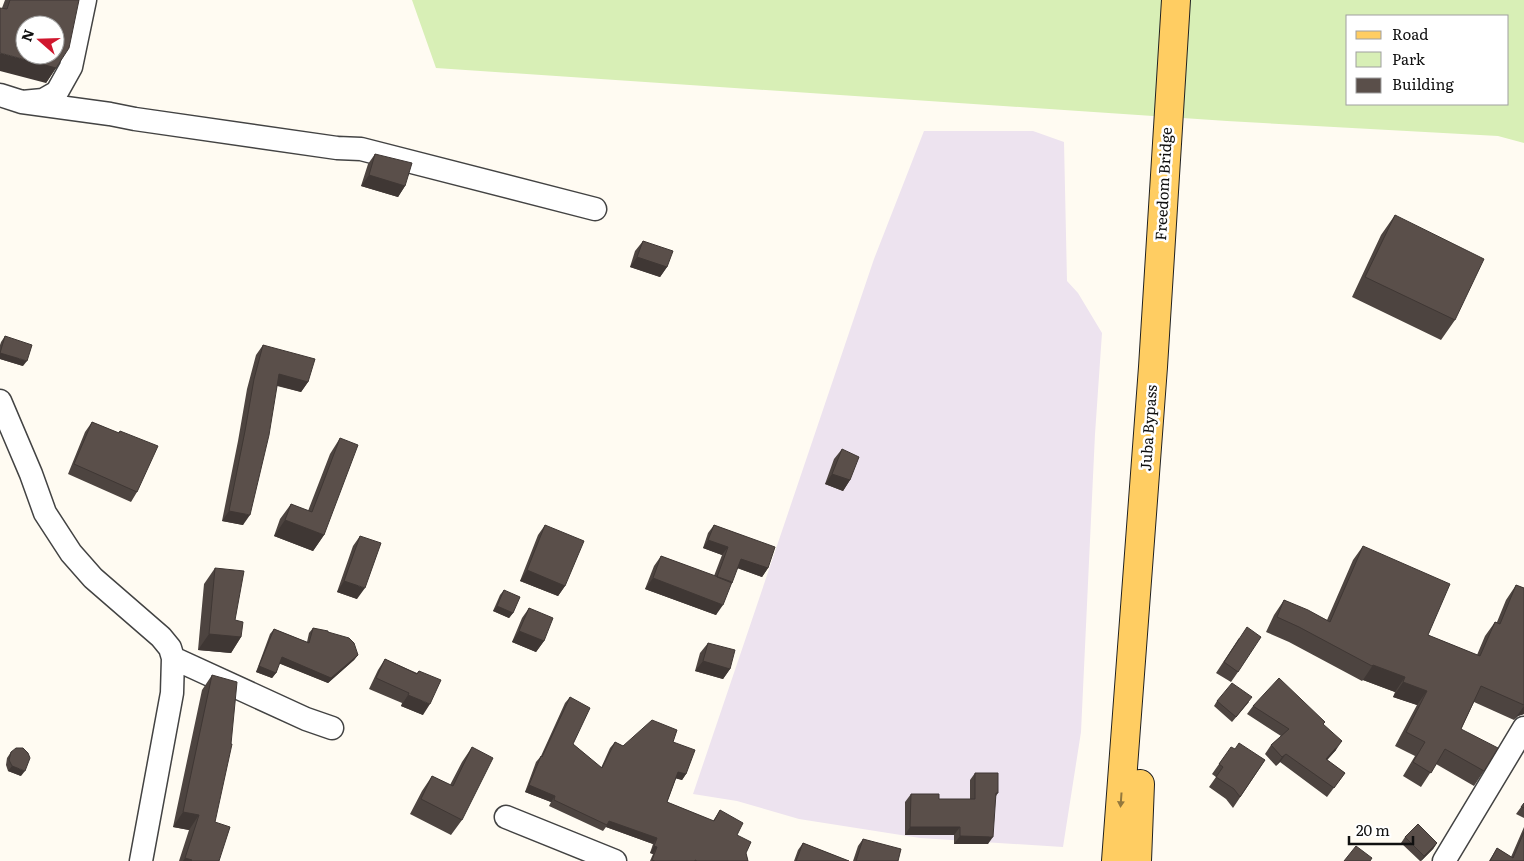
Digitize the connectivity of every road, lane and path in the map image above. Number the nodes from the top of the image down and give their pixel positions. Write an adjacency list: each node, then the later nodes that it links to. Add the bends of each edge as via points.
1 (85, 0): 4 (street, via 71,66 57,92 43,100)
2 (1176, 0): 6 (main road, Freedom Bridge)
3 (0, 95): 4 (street)
4 (22, 102): 5 (street, via 362,149)
5 (595, 209)
6 (1153, 368): 14 (main road, Juba Bypass, one-way to 14); 15 (main road, Juba Bypass)
7 (0, 400): 8 (street, via 45,513 71,553 93,578 161,637)
8 (173, 658): 9 (street); 12 (street, via 172,693)
9 (332, 728)
10 (1524, 728): 16 (street)
11 (506, 816): 13 (street)
12 (141, 861)
13 (615, 861)
14 (1116, 861)
15 (1137, 861)
16 (1444, 861)

